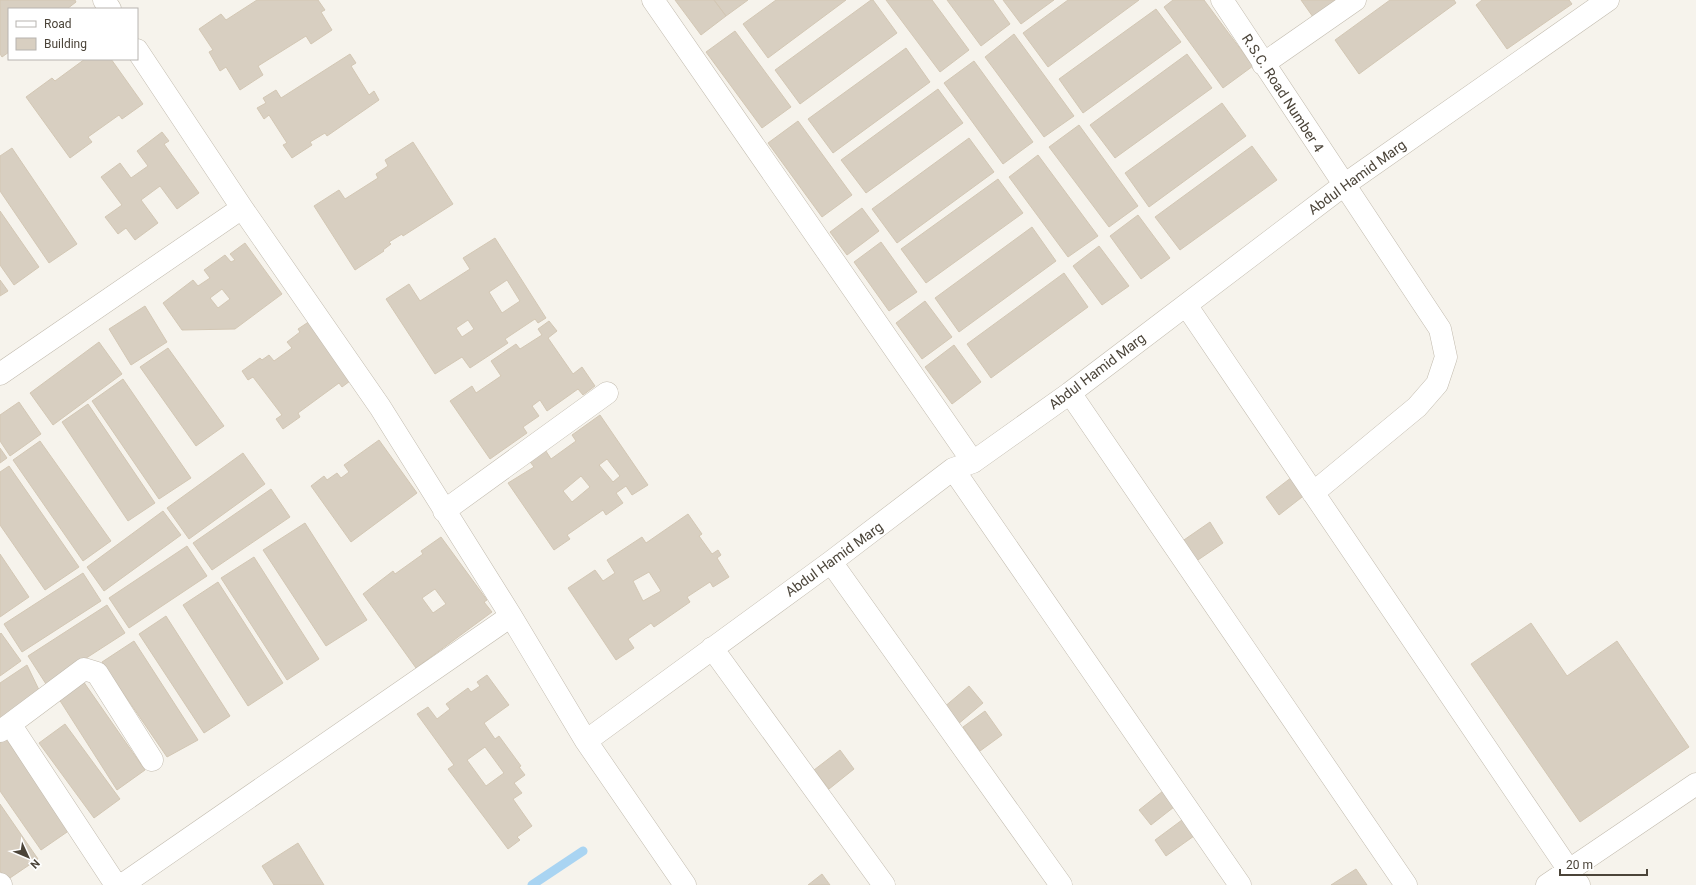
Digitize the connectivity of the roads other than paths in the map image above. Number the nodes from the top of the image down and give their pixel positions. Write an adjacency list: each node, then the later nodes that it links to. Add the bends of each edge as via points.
1 (653, 0): 13 (street)
2 (1222, 0): 6 (street, R.S.C. Road Number 4)
3 (1355, 0): 6 (street)
4 (1608, 0): 7 (street, Abdul Hamid Marg)
5 (138, 52): 8 (street)
6 (1263, 64): 7 (street, R.S.C. Road Number 4)
7 (1344, 185): 9 (street, Abdul Hamid Marg); 14 (street, R.S.C. Road Number 4, via 1440,330 1446,357 1437,384 1417,406)
8 (242, 208): 10 (street); 15 (street, via 380,407)
9 (1186, 305): 11 (street, Abdul Hamid Marg); 14 (street)
10 (0, 374)
11 (1070, 392): 13 (street, Abdul Hamid Marg); 30 (street)
12 (607, 393): 15 (street)
13 (963, 466): 16 (street, Abdul Hamid Marg); 29 (street)
14 (1313, 493): 23 (street)
15 (444, 511): 17 (street)
16 (831, 562): 18 (street, Abdul Hamid Marg); 28 (street)
17 (511, 616): 20 (street); 25 (street)
18 (712, 648): 20 (street, Abdul Hamid Marg); 27 (street)
19 (2, 730): 21 (street, via 84,669 97,672); 24 (street, via 14,730)
20 (586, 741): 26 (street)
21 (152, 760)
22 (1696, 784): 23 (street)
23 (1574, 878): 31 (street)
24 (116, 885)
25 (122, 885)
26 (685, 885)
27 (884, 885)
28 (1061, 885)
29 (1240, 885)
30 (1406, 885)
31 (1547, 885)

